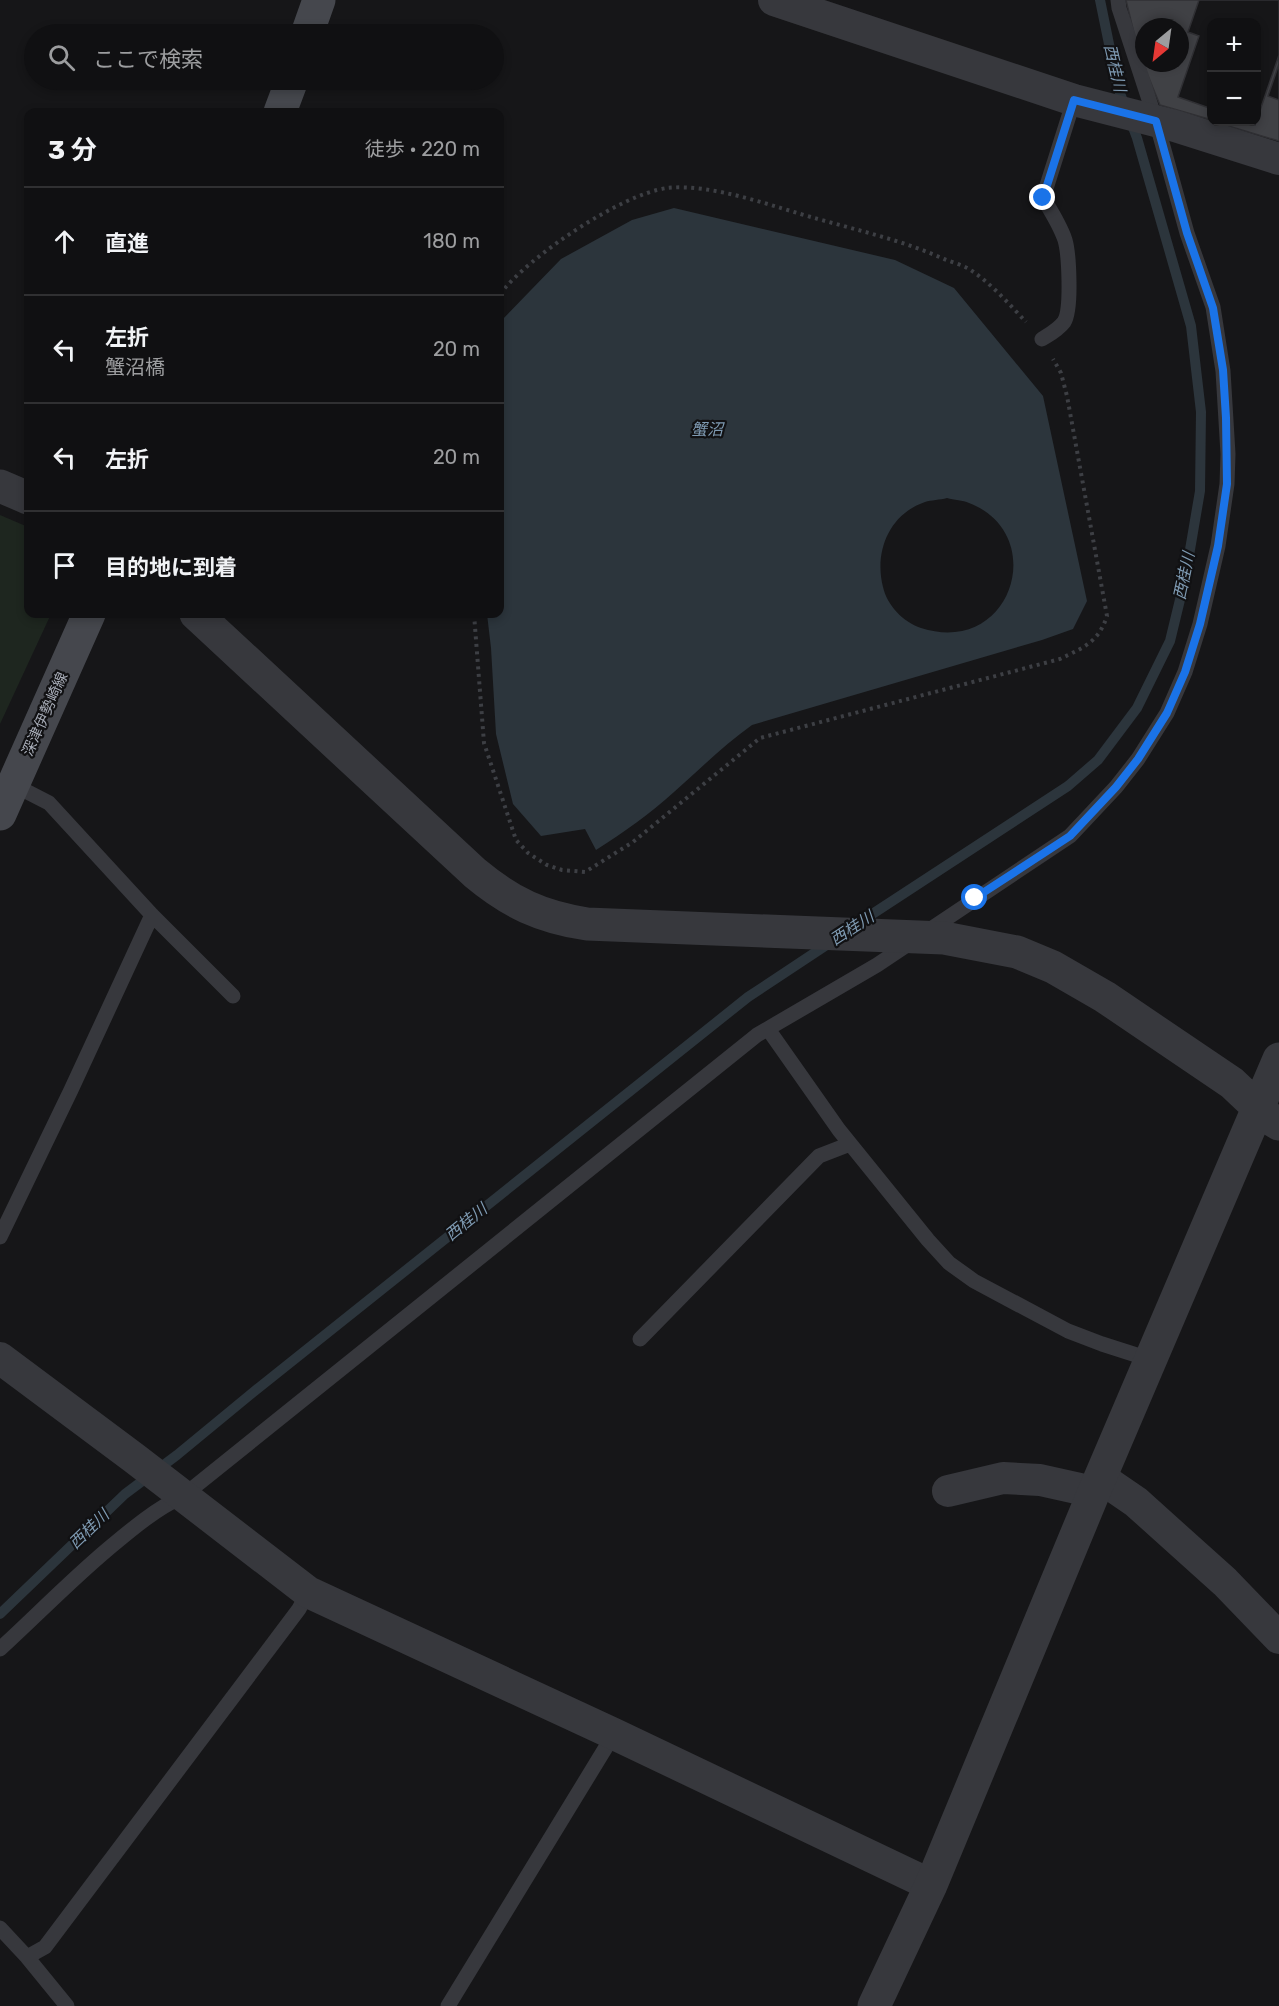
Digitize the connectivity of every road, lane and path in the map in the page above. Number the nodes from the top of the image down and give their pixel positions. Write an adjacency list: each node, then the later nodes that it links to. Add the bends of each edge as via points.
1 (319, 0): 4 (main road)
2 (774, 0): 6 (street)
3 (1119, 0): 8 (lane)
4 (311, 24)
5 (288, 90): 7 (main road)
6 (1082, 102): 8 (street); 11 (lane, via 1043,198 1065,241 1070,301 1065,321)
7 (282, 108)
8 (1152, 120): 9 (street); 20 (lane, via 1213,308 1223,370 1227,484 1200,624 1167,713 1116,787 1070,836)
9 (1279, 159)
10 (504, 290): 11 (path, via 536,259 629,200 669,188 707,190 879,236 970,270 1004,298)
11 (1042, 339): 16 (path, via 1061,373 1067,396 1107,616 1095,640 1060,659 760,738 633,842 585,872 547,865 516,840 484,743)
12 (0, 486): 13 (street)
13 (24, 496)
14 (87, 618): 17 (main road, 深津伊勢崎線)
15 (200, 618): 20 (street, via 475,873 524,907 587,924)
16 (474, 618)
17 (14, 785): 18 (main road, 深津伊勢崎線); 19 (lane, via 49,803)
18 (0, 814)
19 (152, 915): 21 (lane); 26 (lane)
20 (908, 937): 22 (lane, via 877,965); 24 (street, via 995,946 1044,962 1105,997 1232,1083)
21 (233, 996)
22 (768, 1029): 25 (lane); 32 (lane)
23 (1279, 1059): 24 (street)
24 (1269, 1115): 29 (street)
25 (850, 1144): 27 (lane, via 819,1156); 29 (lane, via 928,1240 974,1281 1068,1331)
26 (0, 1237)
27 (640, 1339)
28 (0, 1358): 32 (street)
29 (1152, 1360): 30 (street)
30 (1097, 1485): 31 (street, via 1003,1478); 34 (street, via 1137,1502); 39 (street)
31 (948, 1491)
32 (177, 1492): 33 (street); 37 (lane, via 87,1567)
33 (308, 1592): 38 (street); 41 (lane, via 45,1947)
34 (1246, 1602): 35 (street); 36 (street)
35 (1279, 1603)
36 (1279, 1638)
37 (0, 1649)
38 (614, 1734): 39 (street); 43 (lane)
39 (931, 1885): 44 (street)
40 (0, 1928): 41 (lane)
41 (27, 1957): 42 (lane)
42 (67, 2006)
43 (448, 2006)
44 (874, 2006)

